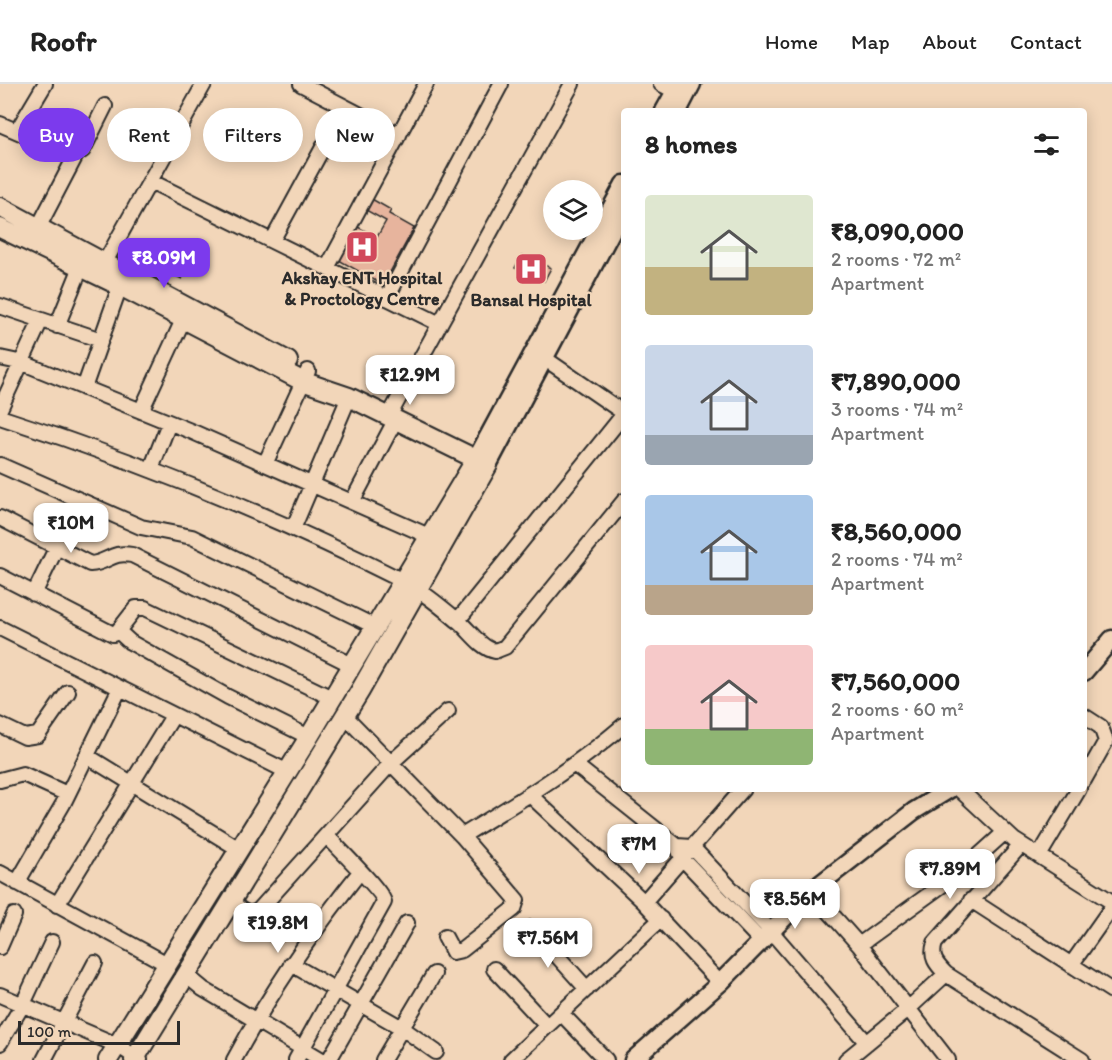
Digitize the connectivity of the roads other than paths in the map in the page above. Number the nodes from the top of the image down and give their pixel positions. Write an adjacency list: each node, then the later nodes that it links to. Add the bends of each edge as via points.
1 (45, 84): 15 (street)
2 (301, 84): 10 (street)
3 (426, 84): 16 (street)
4 (501, 84): 29 (street)
5 (572, 84): 33 (street)
6 (692, 84): 12 (street)
7 (200, 86): 18 (street)
8 (672, 86): 11 (street)
9 (105, 106): 14 (street)
10 (345, 107): 16 (street); 24 (street)
11 (665, 108)
12 (680, 108)
13 (0, 124): 15 (street)
14 (95, 126)
15 (17, 131)
16 (399, 135): 27 (street)
17 (72, 162): 22 (street)
18 (150, 181): 24 (street); 25 (street)
19 (621, 190): 49 (street)
20 (0, 207): 22 (main road)
21 (621, 215): 37 (street)
22 (39, 226): 25 (main road)
23 (0, 228): 26 (main road)
24 (272, 241): 27 (street)
25 (105, 262): 39 (main road)
26 (81, 267): 28 (main road); 34 (street)
27 (327, 268): 29 (street)
28 (120, 286): 32 (main road); 35 (street)
29 (387, 298): 33 (street)
30 (0, 306): 31 (street)
31 (41, 320): 34 (street); 38 (street)
32 (183, 320): 39 (main road); 43 (street)
33 (440, 324): 46 (street)
34 (57, 326): 35 (street)
35 (101, 340): 40 (street)
36 (0, 358): 38 (street)
37 (544, 358): 44 (street); 49 (street)
38 (23, 363): 40 (street); 42 (street)
39 (309, 379): 41 (main road); 50 (street)
40 (84, 388): 43 (street)
41 (349, 397): 46 (main road); 53 (street)
42 (0, 409)
43 (141, 411): 48 (street)
44 (621, 412)
45 (0, 417): 52 (street)
46 (392, 418): 49 (main road); 55 (street)
47 (621, 418): 64 (street)
48 (169, 423): 50 (street); 52 (street)
49 (482, 462): 59 (main road); 62 (main road)
50 (265, 464): 53 (street)
51 (0, 465): 54 (street)
52 (151, 469): 58 (street)
53 (311, 484): 55 (street); 58 (street)
54 (79, 501): 60 (street); 65 (street, via 141,526 192,537)
55 (352, 502): 59 (street)
56 (621, 505): 64 (street, via 505,647 491,650)
57 (0, 518): 60 (street)
58 (293, 529): 62 (street)
59 (431, 537): 62 (main road)
60 (56, 547): 63 (street); 69 (street, via 90,564 116,554 132,555)
61 (0, 576): 63 (street)
62 (411, 587): 64 (street); 65 (main road); 75 (main road)
63 (34, 594): 67 (street, via 108,633)
64 (458, 620)
65 (376, 627): 69 (main road)
66 (0, 628): 71 (street)
67 (118, 631): 73 (street, via 134,610 145,608); 80 (street, via 130,642 228,697)
68 (1112, 639): 70 (street)
69 (352, 665): 73 (main road)
70 (1087, 668)
71 (119, 690): 76 (street); 81 (street)
72 (68, 692): 78 (street, via 38,735 26,737)
73 (332, 698): 80 (main road)
74 (448, 711): 82 (street)
75 (344, 715): 82 (street); 106 (main road)
76 (173, 716): 84 (street); 87 (street)
77 (1087, 718): 85 (street, via 1101,728 1106,741)
78 (0, 725)
79 (621, 727): 83 (street)
80 (309, 737): 84 (main road)
81 (87, 756): 87 (street); 92 (street)
82 (392, 762): 94 (street); 96 (street)
83 (574, 764): 93 (street); 99 (street)
84 (286, 771): 98 (main road)
85 (1087, 775)
86 (0, 780): 92 (street, via 23,774)
87 (130, 784): 98 (street); 109 (street)
88 (740, 792): 99 (street)
89 (945, 792): 104 (street, via 914,811)
90 (962, 792): 95 (street)
91 (1077, 792): 100 (street)
92 (67, 795): 103 (street)
93 (530, 795): 94 (street); 107 (street)
94 (459, 833): 116 (street, via 518,903 459,952 453,952)
95 (1004, 833): 97 (street); 118 (street, via 963,870)
96 (327, 836): 102 (street); 106 (street, via 256,912 245,912)
97 (1021, 845): 100 (street); 105 (street)
98 (239, 849): 121 (main road)
99 (684, 850): 107 (street); 115 (street)
100 (1039, 856): 108 (street)
101 (0, 873): 103 (street)
102 (359, 873): 122 (street); 130 (street, via 380,890 384,902)
103 (17, 883): 109 (street)
104 (810, 891): 115 (street); 118 (street)
105 (971, 900): 123 (street); 127 (street, via 934,943)
106 (232, 902): 126 (main road)
107 (644, 902): 112 (street)
108 (1112, 902)
109 (57, 905): 121 (street)
110 (1112, 907): 123 (street)
111 (14, 915): 119 (street)
112 (661, 919): 128 (street); 129 (street)
113 (407, 923): 134 (street)
114 (532, 928): 129 (street)
115 (765, 935): 128 (street); 142 (street)
116 (444, 937)
117 (52, 942): 133 (street)
118 (859, 945): 135 (street)
119 (0, 947)
120 (95, 963): 138 (street)
121 (167, 964): 144 (main road)
122 (291, 964): 130 (street); 137 (street)
123 (1071, 964): 131 (street)
124 (494, 969): 139 (street)
125 (434, 974): 140 (street)
126 (186, 975): 137 (street); 146 (main road)
127 (939, 981): 135 (street); 157 (street)
128 (720, 983): 154 (street)
129 (587, 989): 136 (street)
130 (337, 991): 134 (street); 145 (street)
131 (1112, 991)
132 (0, 994): 133 (street)
133 (23, 1004): 138 (street); 141 (street)
134 (359, 1004): 140 (street); 150 (street)
135 (908, 1009): 142 (street); 156 (street)
136 (561, 1013): 139 (street); 153 (street)
137 (256, 1020): 145 (street); 148 (street)
138 (65, 1023): 144 (street); 147 (street)
139 (547, 1026): 152 (street)
140 (402, 1028): 143 (street); 151 (street)
141 (0, 1043)
142 (867, 1043): 155 (street)
143 (436, 1052)
144 (113, 1053): 146 (street)
145 (300, 1054): 149 (street)
146 (137, 1059)
147 (44, 1060)
148 (234, 1060)
149 (322, 1060)
150 (329, 1060)
151 (383, 1060)
152 (511, 1060)
153 (606, 1060)
154 (633, 1060)
155 (846, 1060)
156 (948, 1060)
157 (1082, 1060)

